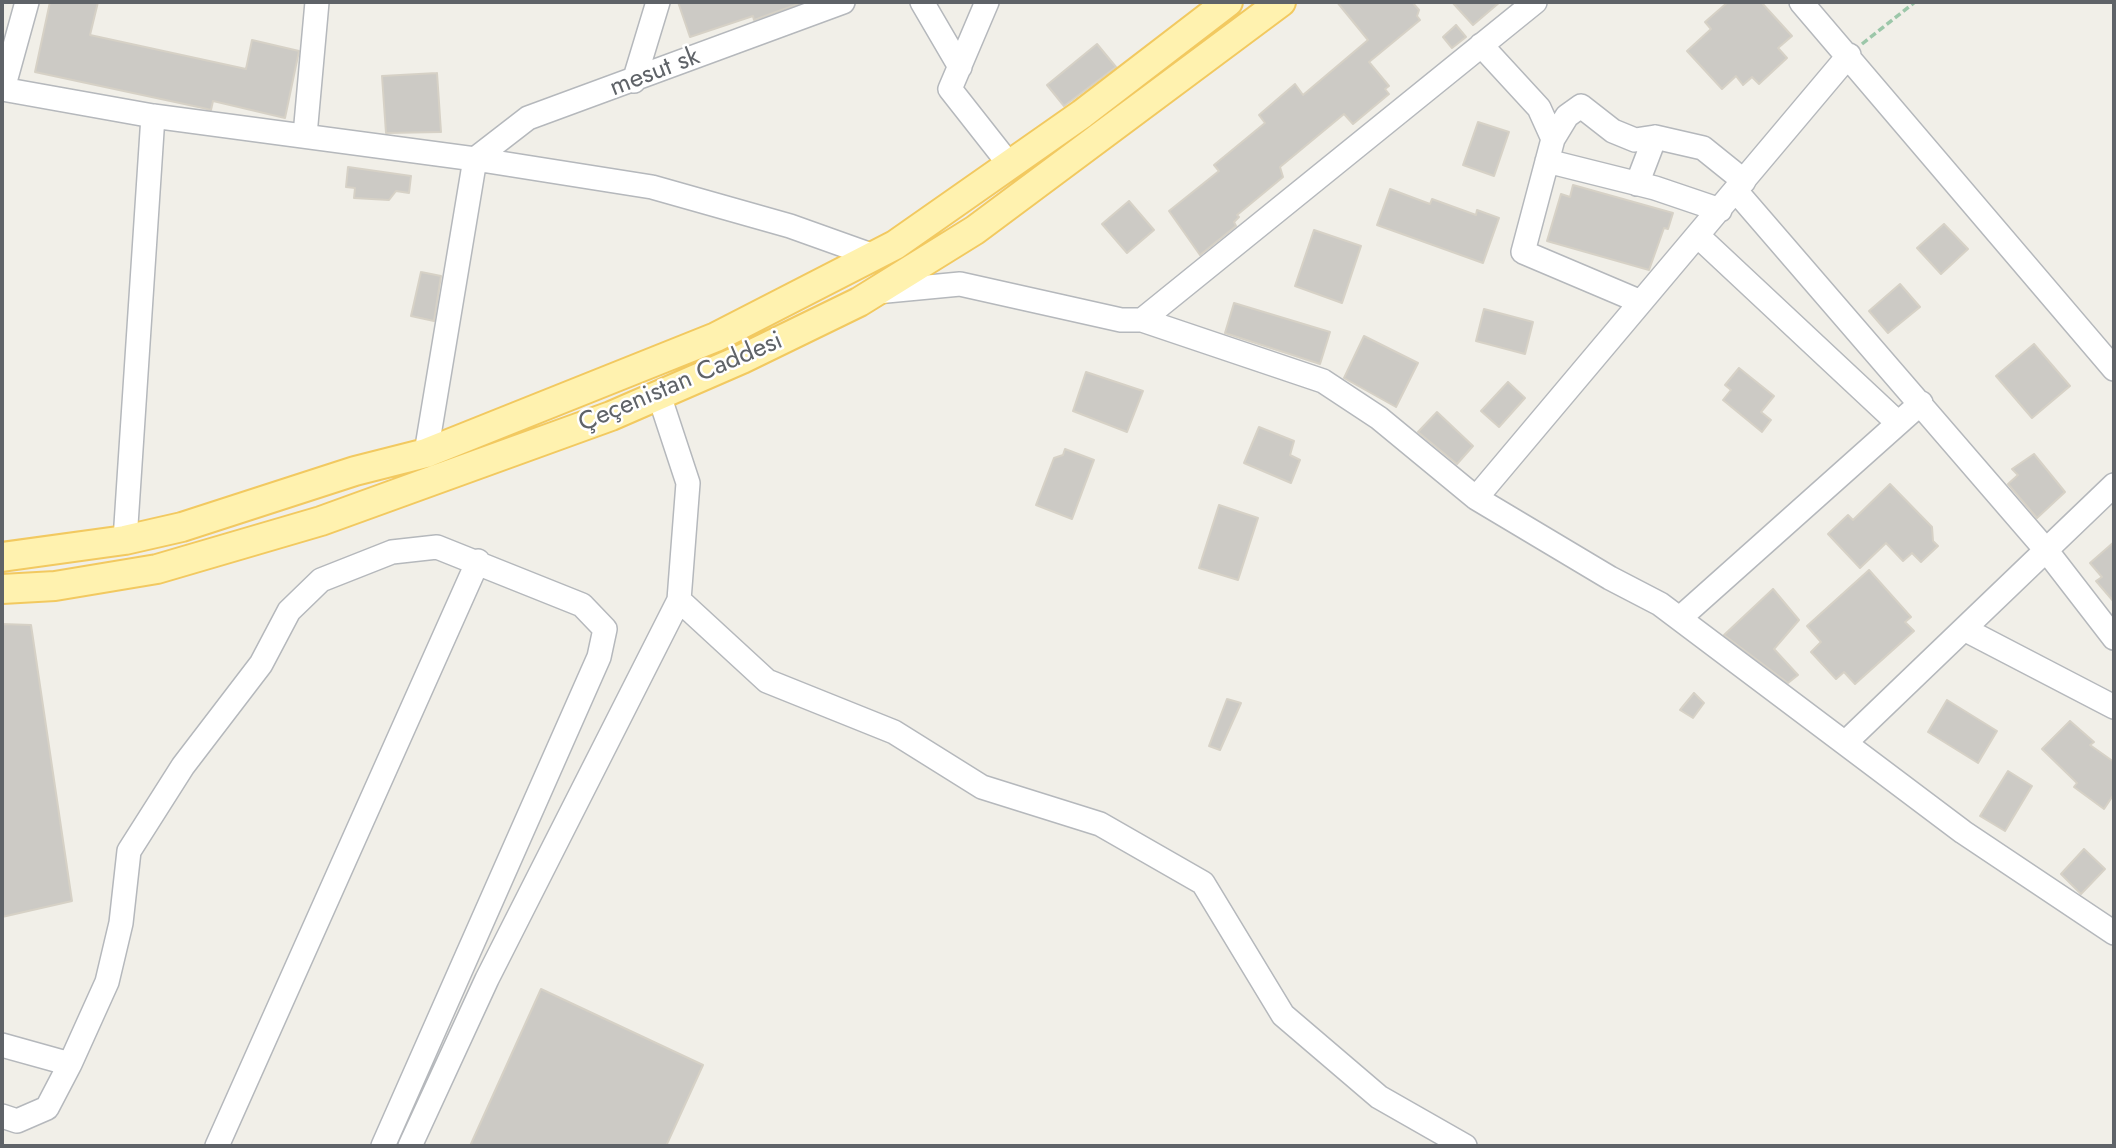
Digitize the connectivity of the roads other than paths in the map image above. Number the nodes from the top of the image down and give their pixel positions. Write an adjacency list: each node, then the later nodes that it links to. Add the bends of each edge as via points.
1 (27, 2): 15 (street)
2 (317, 2): 17 (street)
3 (657, 2): 14 (street)
4 (843, 2): 14 (street, mesut sk)
5 (922, 2): 13 (street)
6 (987, 2): 13 (street)
7 (1281, 2): 27 (main road, Çeçenistan Caddesi, via 1101,134 1029,193)
8 (1535, 2): 11 (street)
9 (1801, 2): 12 (street)
10 (1221, 4): 22 (main road, Çeçenistan Caddesi, via 1082,114)
11 (1481, 45): 19 (street, via 1539,108); 32 (street)
12 (1849, 55): 24 (street); 33 (street)
13 (960, 67): 22 (street, via 950,89)
14 (634, 81): 20 (street, mesut sk, via 528,118)
15 (2, 89): 16 (street)
16 (153, 116): 17 (street); 40 (street)
17 (305, 135): 20 (street)
18 (1655, 137): 19 (street, via 1634,140 1613,131 1581,106 1567,116); 23 (street); 24 (street, via 1703,148)
19 (1553, 139): 21 (street)
20 (475, 159): 28 (street, via 652,187 790,226); 37 (street)
21 (1547, 161): 23 (street); 31 (street, via 1523,252)
22 (1009, 164): 28 (main road, Çeçenistan Caddesi)
23 (1637, 184): 25 (street)
24 (1740, 186): 25 (street); 35 (street)
25 (1720, 210): 26 (street)
26 (1698, 236): 31 (street); 36 (street)
27 (948, 247): 29 (street); 30 (main road, Çeçenistan Caddesi)
28 (874, 256): 37 (main road, Çeçenistan Caddesi, via 716,337)
29 (960, 284): 30 (street); 32 (street, via 1121,320)
30 (875, 292): 34 (main road, Çeçenistan Caddesi)
31 (1641, 302): 39 (street)
32 (1142, 320): 39 (street, via 1323,381 1380,418)
33 (2114, 369)
34 (659, 395): 44 (main road, Çeçenistan Caddesi, via 513,453 296,528 157,569 55,586); 45 (street, via 688,483)
35 (1921, 403): 36 (street); 41 (street)
36 (1898, 423): 46 (street)
37 (426, 453): 40 (main road, Çeçenistan Caddesi)
38 (2114, 485): 41 (street)
39 (1476, 498): 46 (street)
40 (125, 540): 42 (main road, Çeçenistan Caddesi)
41 (2046, 550): 47 (street); 48 (street)
42 (2, 557)
43 (478, 561): 53 (street, via 437,547 392,552 321,580 289,611 261,664 184,766 129,851 121,923 107,982); 55 (street); 56 (street, via 582,605 605,629 599,657)
44 (2, 589)
45 (679, 600): 57 (street, via 500,954); 58 (street, via 766,681 894,732 982,787 1100,824 1203,883 1283,1015 1379,1097)
46 (1680, 618): 50 (street)
47 (1964, 629): 49 (street); 50 (street)
48 (2114, 638)
49 (2114, 707)
50 (1845, 743): 51 (street, via 1963,832)
51 (2114, 933)
52 (2, 1045): 53 (street)
53 (70, 1064): 54 (street, via 47,1108 17,1121)
54 (2, 1116)
55 (217, 1146)
56 (383, 1146)
57 (411, 1146)
58 (1465, 1146)

